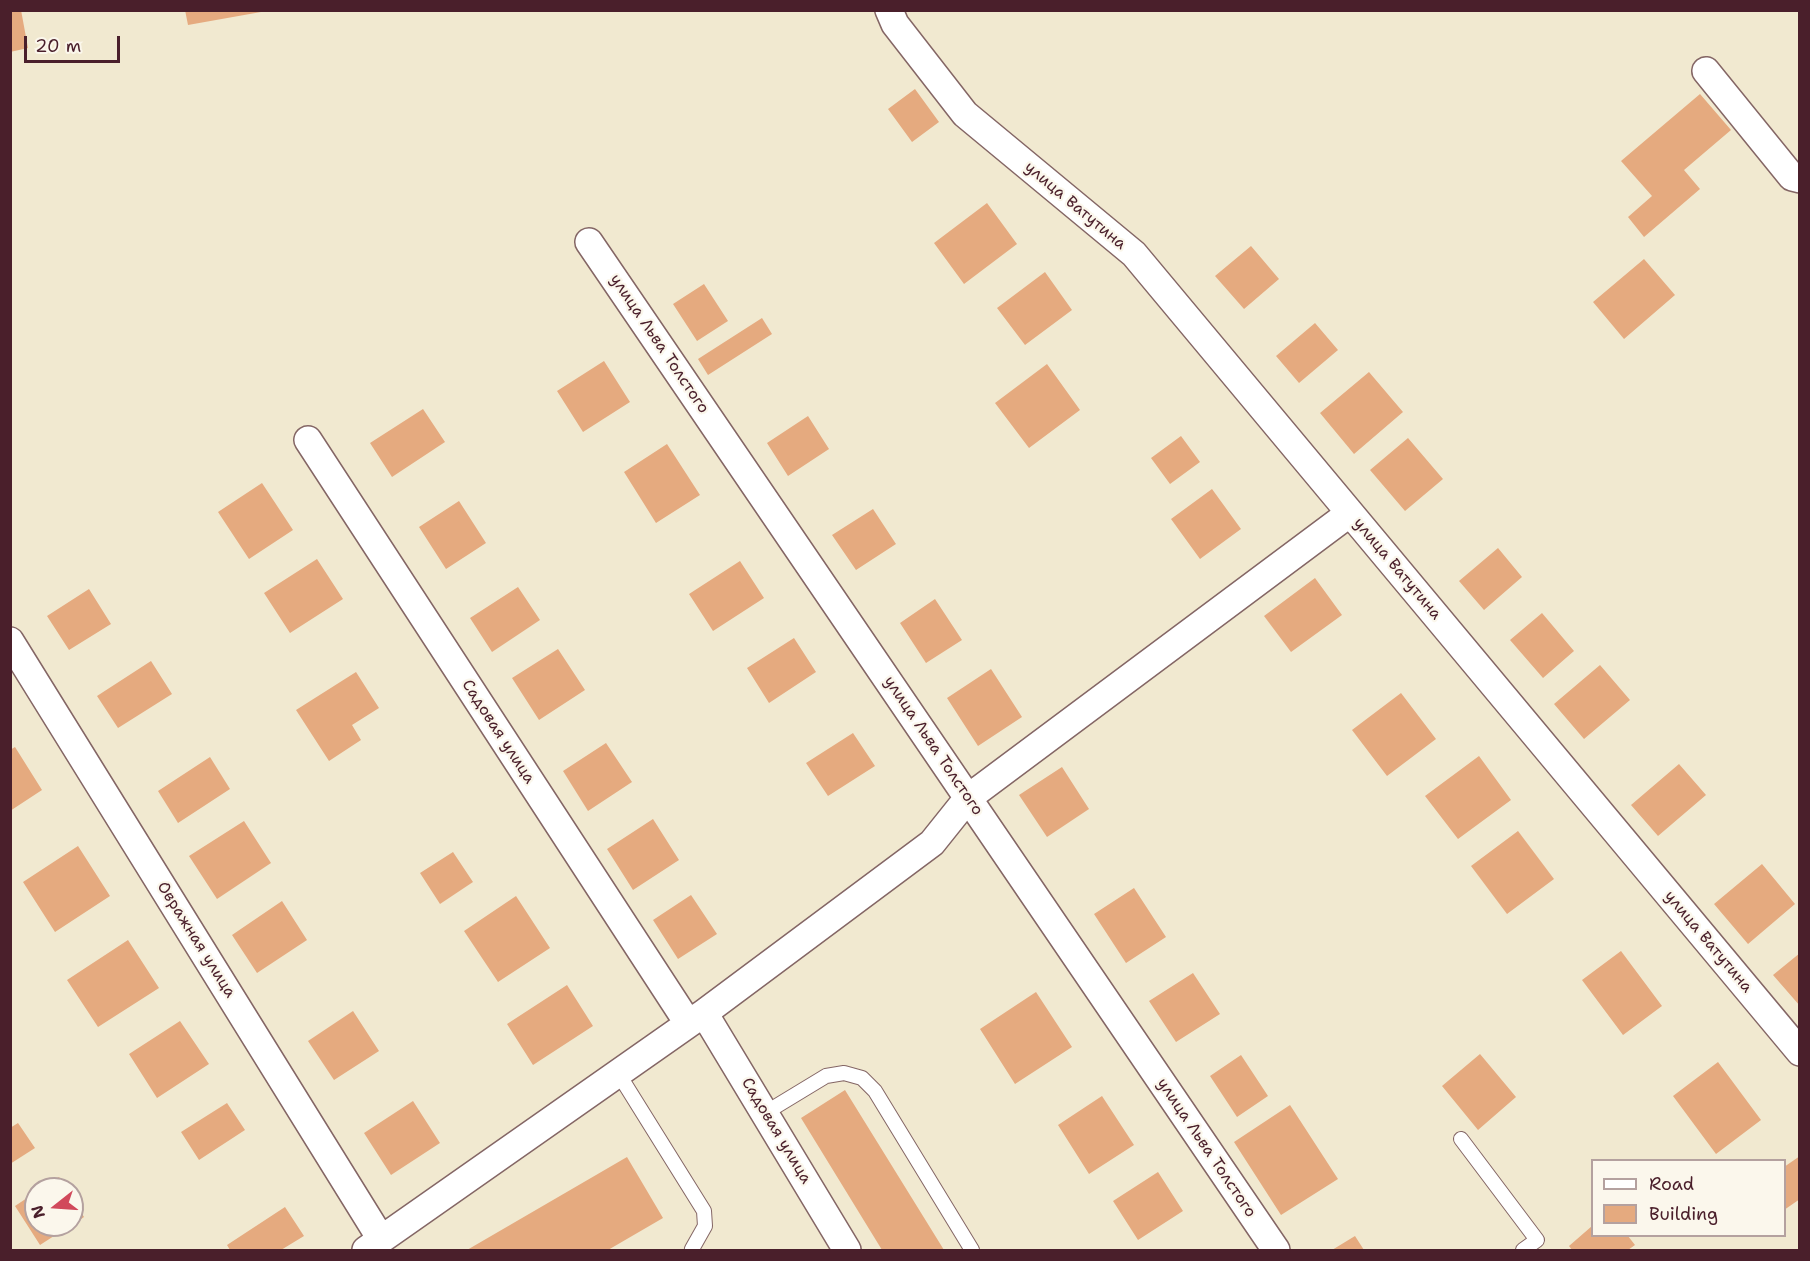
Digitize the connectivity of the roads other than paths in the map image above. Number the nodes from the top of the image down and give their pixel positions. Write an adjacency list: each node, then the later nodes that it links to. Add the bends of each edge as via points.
1 (892, 17): 6 (street, улица Ватутина, via 965,114 1134,254)
2 (1706, 71): 3 (street, via 1792,177)
3 (1800, 179)
4 (589, 242): 8 (street, улица Льва Толстого)
5 (308, 440): 9 (street, Садовая улица)
6 (1350, 513): 8 (street); 10 (street, улица Ватутина)
7 (10, 641): 14 (street, Овражная улица)
8 (968, 798): 9 (street, via 932,843); 19 (street, улица Льва Толстого)
9 (696, 1018): 11 (street); 12 (street, Садовая улица)
10 (1800, 1052)
11 (618, 1072): 14 (street); 16 (lane, via 704,1211 705,1226)
12 (765, 1113): 17 (street, Садовая улица); 18 (lane, via 826,1076 844,1073 862,1078 875,1091)
13 (1461, 1139): 15 (lane)
14 (373, 1245)
15 (1541, 1245): 20 (lane)
16 (691, 1250)
17 (848, 1251)
18 (972, 1251)
19 (1276, 1251)
20 (1523, 1251)

